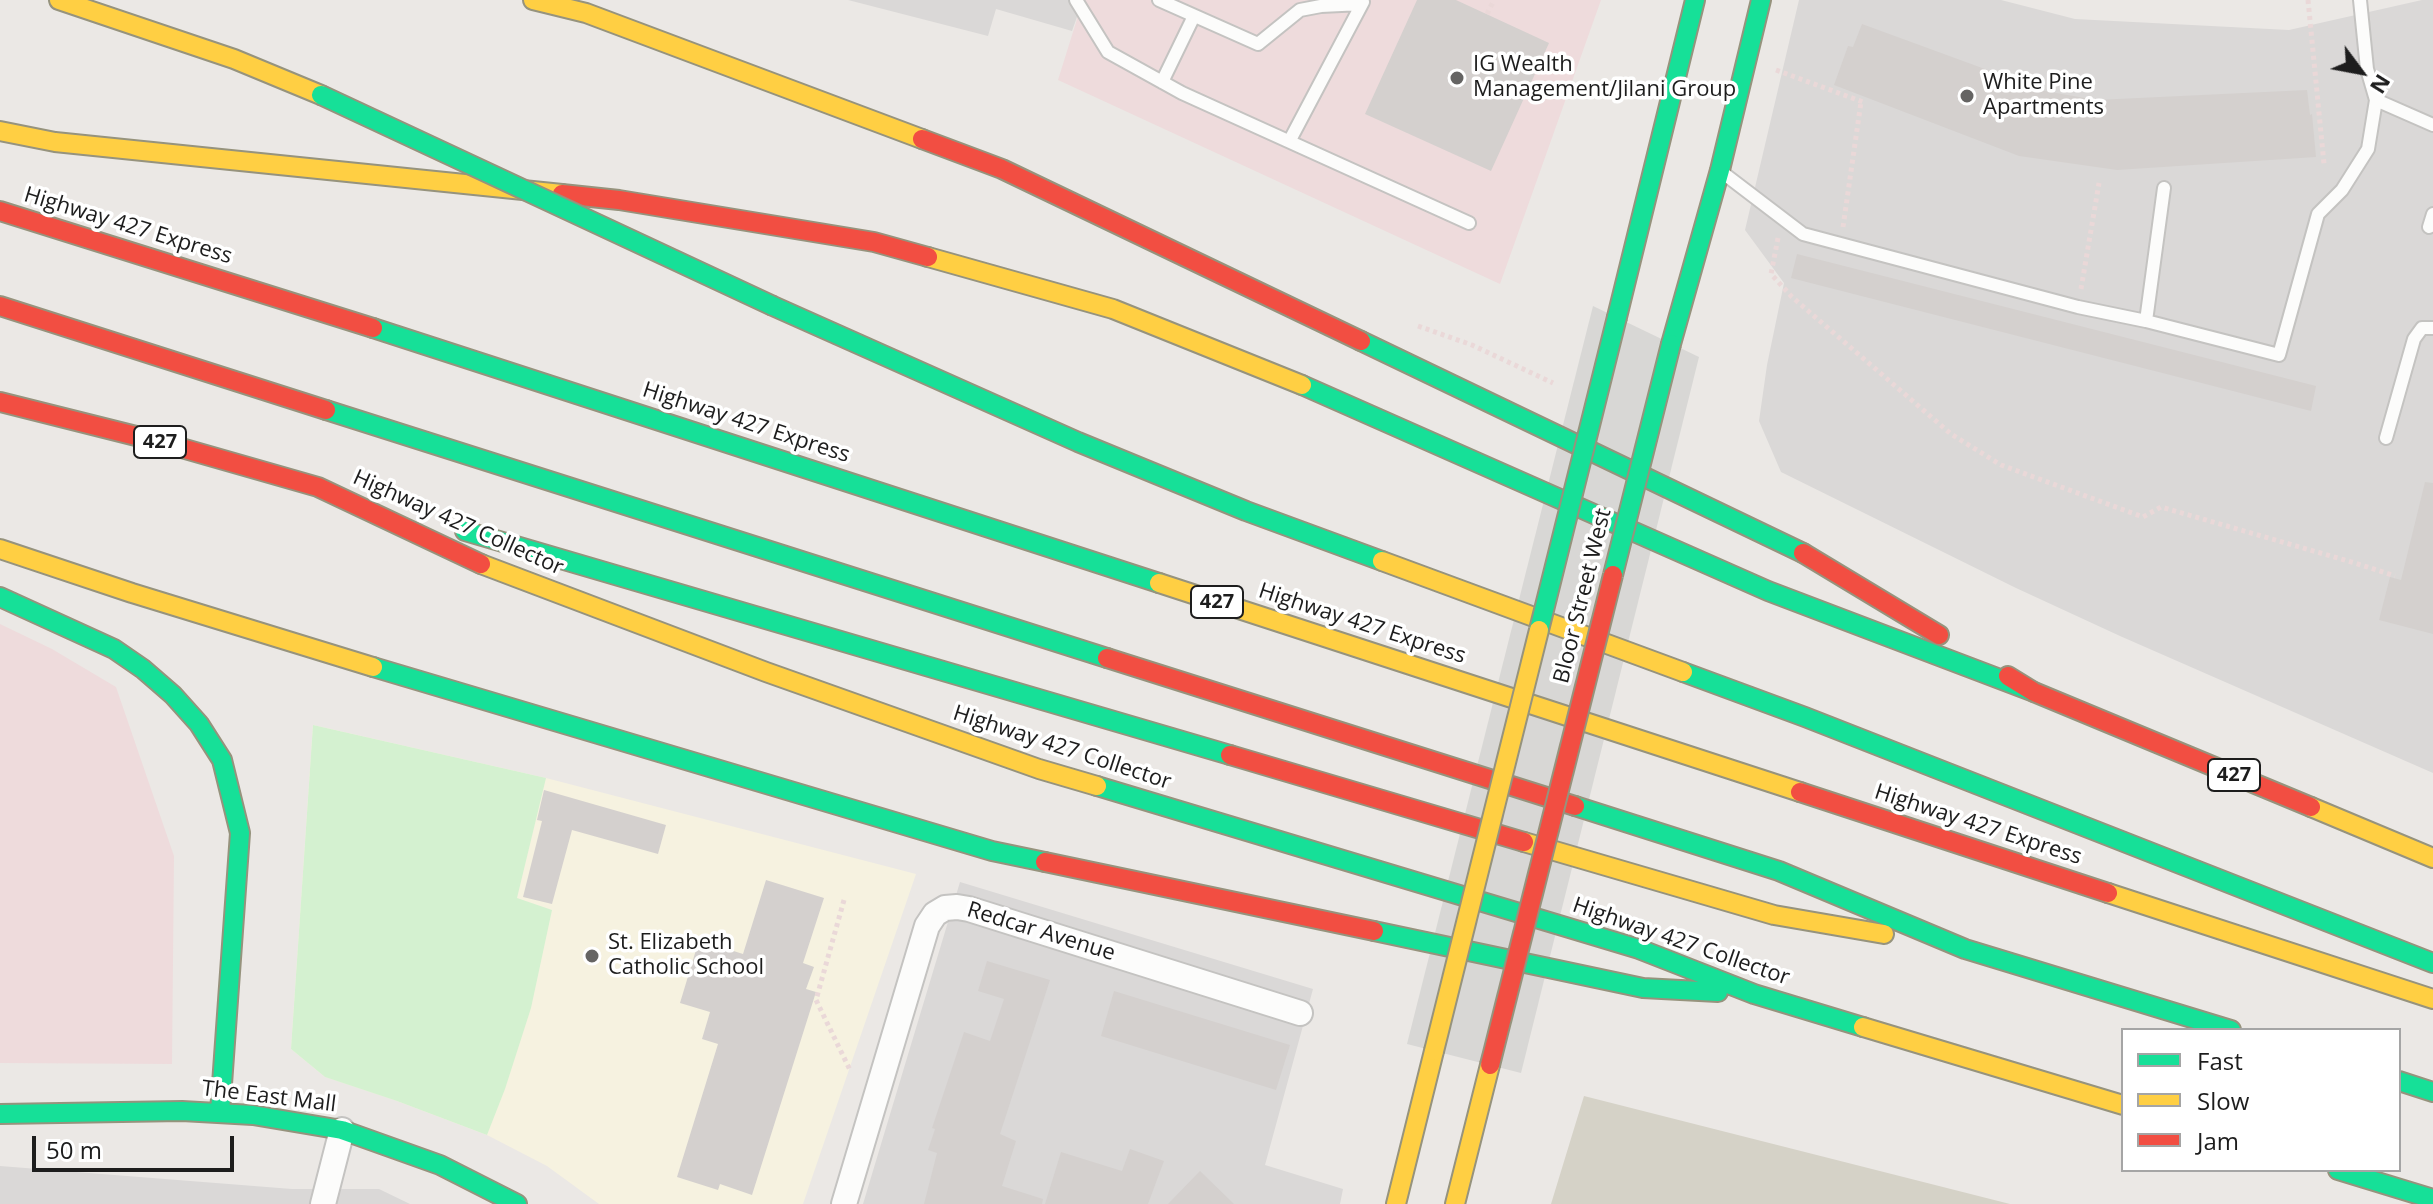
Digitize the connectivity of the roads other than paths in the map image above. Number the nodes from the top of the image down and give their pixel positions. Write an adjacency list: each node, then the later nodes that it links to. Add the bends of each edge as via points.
1 (59, 0): 32 (main road, bridge, via 234,59 321,95 773,306 1246,511 1805,717)
2 (533, 0): 29 (main road, 427, via 586,13 1002,169 1797,549)
3 (1076, 0): 10 (lane, via 1108,52)
4 (1159, 0): 9 (lane)
5 (1695, 0): 48 (main road, Bloor Street West, bridge)
6 (1761, 0): 15 (main road, Bloor Street West)
7 (2360, 0): 11 (lane)
8 (1363, 2): 9 (lane, via 1300,10 1258,44); 14 (lane)
9 (1194, 16): 10 (lane)
10 (1162, 82): 14 (lane)
11 (2376, 100): 12 (lane); 22 (lane, via 2368,149 2342,190 2318,214 2279,355)
12 (2433, 125)
13 (0, 131): 29 (main road, via 55,142 619,200 904,250 1113,309 1299,384 1768,591)
14 (1290, 140): 19 (lane)
15 (1720, 170): 22 (lane, via 1803,234); 49 (main road, Bloor Street West, bridge, via 1671,344)
16 (2164, 188): 22 (lane)
17 (0, 211): 34 (main road, Highway 427 Express / 427, via 484,363)
18 (2433, 214): 20 (lane)
19 (1469, 223)
20 (2429, 227)
21 (0, 306): 31 (main road, via 1779,871)
22 (2146, 321)
23 (2433, 328): 25 (lane, via 2422,328 2414,339)
24 (0, 402): 26 (main road, Highway 427 Collector / 427)
25 (2386, 438)
26 (318, 487): 31 (main road, via 1774,915); 33 (main road, Highway 427 Collector / 427, via 495,570 1025,764 1639,949)
27 (0, 549): 33 (main road, via 396,675 992,851 1643,988)
28 (0, 597): 40 (main road, via 114,649 143,669 190,714 222,760 240,833)
29 (2034, 692): 30 (main road, 427)
30 (2433, 858)
31 (1965, 949): 36 (main road)
32 (2433, 963)
33 (1754, 994): 39 (main road, Highway 427 Collector / 427)
34 (2433, 999)
35 (1300, 1013): 47 (street, Redcar Avenue, via 969,909 945,908 927,926)
36 (2224, 1028)
37 (2401, 1082): 38 (main road)
38 (2433, 1092)
39 (2121, 1104)
40 (220, 1112): 41 (main road, The East Mall); 42 (main road, The East Mall)
41 (0, 1114)
42 (342, 1130): 45 (street); 46 (main road, The East Mall, via 440,1165)
43 (2345, 1172): 44 (main road)
44 (2433, 1199)
45 (323, 1204)
46 (517, 1204)
47 (844, 1204)
48 (1396, 1204)
49 (1455, 1204)

